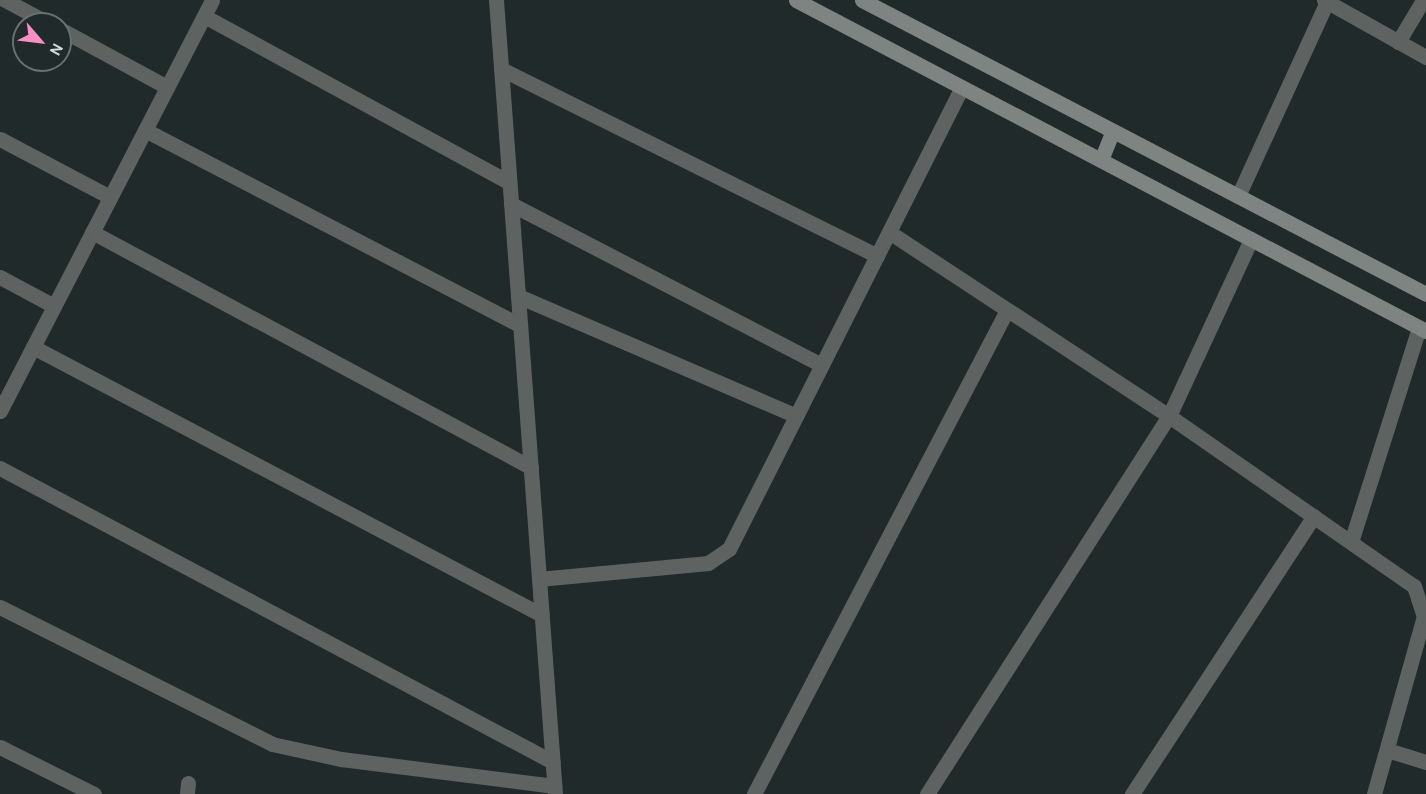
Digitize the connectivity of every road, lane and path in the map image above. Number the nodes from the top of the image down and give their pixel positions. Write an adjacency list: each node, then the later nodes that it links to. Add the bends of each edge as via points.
1 (5, 0): 8 (street)
2 (212, 0): 9 (street)
3 (496, 0): 13 (street)
4 (796, 0): 15 (street)
5 (862, 0): 17 (street)
6 (1423, 0): 11 (street)
7 (1325, 1): 11 (street); 21 (street)
8 (28, 12)
9 (204, 16): 14 (street); 20 (street)
10 (72, 36): 14 (street)
11 (1398, 42): 12 (street)
12 (1426, 57)
13 (501, 69): 20 (street); 27 (street)
14 (167, 87): 16 (street)
15 (962, 87): 19 (street); 25 (street)
16 (145, 130): 22 (street); 33 (street)
17 (1113, 131): 19 (street); 21 (street)
18 (0, 139): 22 (street)
19 (1101, 160): 26 (street)
20 (509, 182): 23 (street)
21 (1238, 196): 29 (street)
22 (110, 197): 24 (street)
23 (511, 204): 30 (street); 36 (street)
24 (92, 232): 31 (street); 40 (street)
25 (889, 232): 27 (street); 32 (street)
26 (1251, 239): 34 (street); 39 (street)
27 (877, 256): 36 (street)
28 (0, 277): 31 (street)
29 (1426, 294)
30 (518, 296): 33 (street); 38 (street)
31 (54, 306): 35 (street)
32 (1007, 310): 39 (street); 53 (street)
33 (520, 325): 40 (street)
34 (1423, 329): 43 (street)
35 (33, 347): 37 (street); 46 (street)
36 (822, 365): 38 (street)
37 (0, 411)
38 (796, 416): 44 (street, via 721,558)
39 (1169, 416): 42 (street); 54 (street)
40 (531, 467): 44 (street)
41 (0, 468): 49 (street)
42 (1314, 516): 43 (street); 55 (street)
43 (1351, 542): 48 (street, via 1414,586 1424,616)
44 (539, 579): 46 (street)
45 (0, 607): 51 (street, via 272,744 341,759)
46 (542, 615): 49 (street)
47 (0, 747): 52 (street)
48 (1387, 750): 50 (street); 56 (street)
49 (553, 762): 51 (street)
50 (1426, 762)
51 (554, 790)
52 (94, 794)
53 (754, 794)
54 (927, 794)
55 (1132, 794)
56 (1374, 794)

